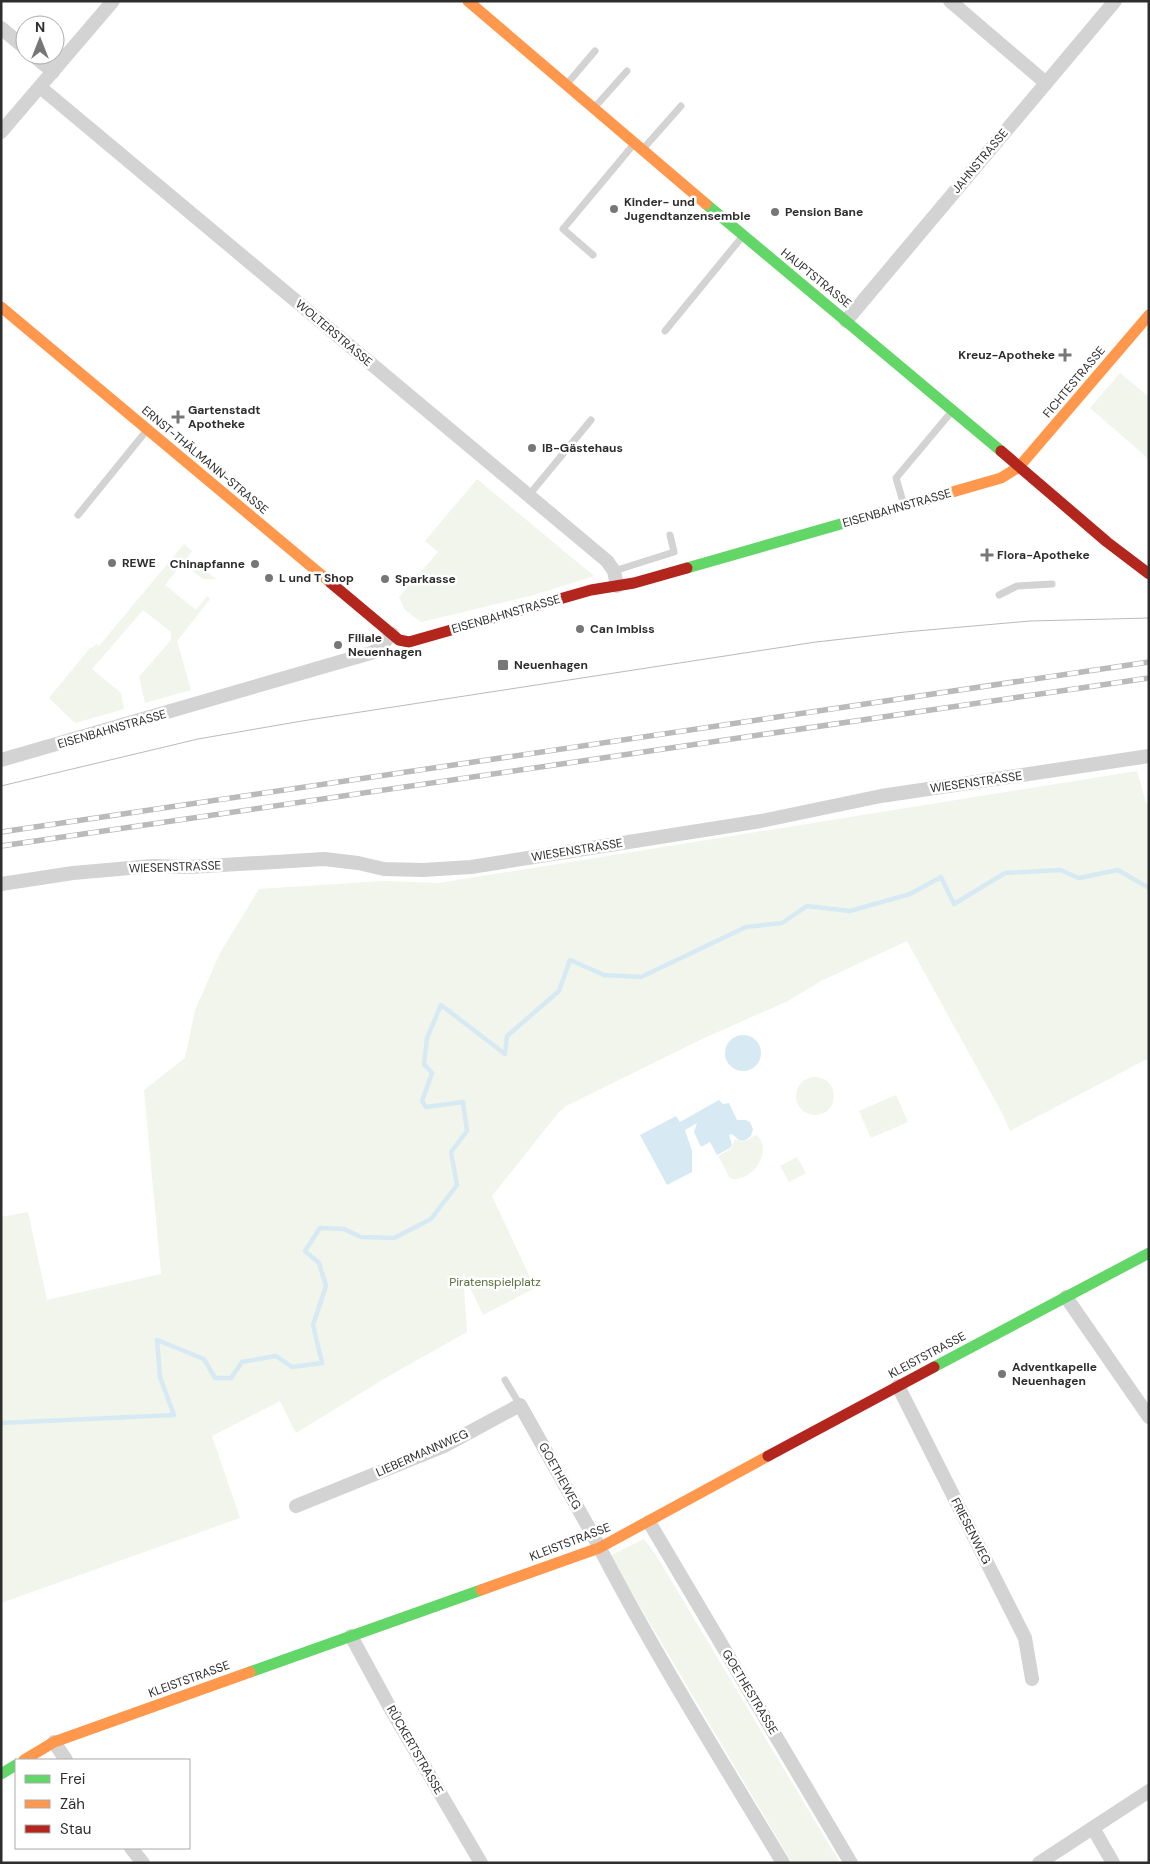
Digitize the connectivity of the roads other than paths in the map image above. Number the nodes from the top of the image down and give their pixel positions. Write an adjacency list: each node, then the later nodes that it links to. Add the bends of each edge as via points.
1 (113, 1): 10 (street)
2 (468, 1): 12 (street, HAUPTSTRASSE)
3 (950, 1): 11 (street)
4 (1115, 1): 11 (street, JAHNSTRASSE)
5 (1, 28): 6 (street)
6 (15, 40)
7 (596, 51): 12 (lane)
8 (45, 65): 10 (street)
9 (627, 71): 15 (lane)
10 (53, 72): 13 (street)
11 (1046, 83): 22 (street, JAHNSTRASSE)
12 (566, 85): 15 (street, HAUPTSTRASSE)
13 (40, 87): 16 (street); 28 (street, WOLTERSTRASSE)
14 (680, 106): 17 (lane)
15 (594, 108): 17 (street, HAUPTSTRASSE)
16 (1, 132)
17 (639, 147): 18 (street, HAUPTSTRASSE); 19 (lane, via 563,229)
18 (743, 236): 22 (street, HAUPTSTRASSE); 23 (lane)
19 (593, 255)
20 (1, 307): 26 (street, ERNST-THÄLMANN-STRASSE)
21 (1149, 315): 27 (street, FICHTESTRASSE)
22 (846, 321): 24 (street, HAUPTSTRASSE)
23 (664, 331)
24 (954, 410): 27 (street, HAUPTSTRASSE); 29 (lane, via 896,478)
25 (591, 420): 28 (lane)
26 (147, 430): 30 (lane); 38 (street, ERNST-THÄLMANN-STRASSE)
27 (1019, 467): 29 (street, EISENBAHNSTRASSE, via 1001,478); 34 (street, HAUPTSTRASSE)
28 (529, 495): 33 (street, WOLTERSTRASSE, via 608,561)
29 (904, 506): 32 (street, EISENBAHNSTRASSE)
30 (78, 515)
31 (670, 535): 32 (lane)
32 (677, 560): 33 (lane); 36 (street, EISENBAHNSTRASSE)
33 (614, 571): 36 (street, WOLTERSTRASSE)
34 (1149, 574)
35 (1052, 584): 37 (lane, via 1017,586)
36 (617, 586): 38 (street, EISENBAHNSTRASSE, via 591,590 409,642)
37 (1000, 595)
38 (392, 634): 40 (street, EISENBAHNSTRASSE, via 374,652 67,736)
39 (1149, 756): 41 (street, WIESENSTRASSE, via 881,796 761,821 471,867 384,869 324,859 190,867 153,866)
40 (1, 760)
41 (1, 884)
42 (1149, 1253): 43 (street, KLEISTSTRASSE)
43 (1066, 1297): 45 (street, KLEISTSTRASSE); 47 (street)
44 (505, 1380): 46 (lane)
45 (898, 1386): 49 (street, KLEISTSTRASSE); 52 (street, FRIESENWEG, via 1025,1638)
46 (520, 1405): 48 (street, LIEBERMANNWEG, via 444,1446); 50 (street, GOETHEWEG)
47 (1149, 1417)
48 (296, 1506)
49 (649, 1522): 50 (street, KLEISTSTRASSE); 64 (street, GOETHESTRASSE)
50 (599, 1548): 51 (street, KLEISTSTRASSE); 63 (street, via 700,1728)
51 (351, 1636): 53 (street, KLEISTSTRASSE); 62 (street, RÜCKERTSTRASSE)
52 (1032, 1679)
53 (54, 1742): 54 (street, KLEISTSTRASSE); 55 (street)
54 (26, 1759)
55 (65, 1759)
56 (15, 1766): 57 (street)
57 (1, 1774)
58 (1149, 1791): 59 (street)
59 (1093, 1828): 65 (street); 66 (street)
60 (132, 1849): 61 (street)
61 (143, 1863)
62 (481, 1863)
63 (782, 1863)
64 (851, 1863)
65 (1039, 1863)
66 (1113, 1863)

